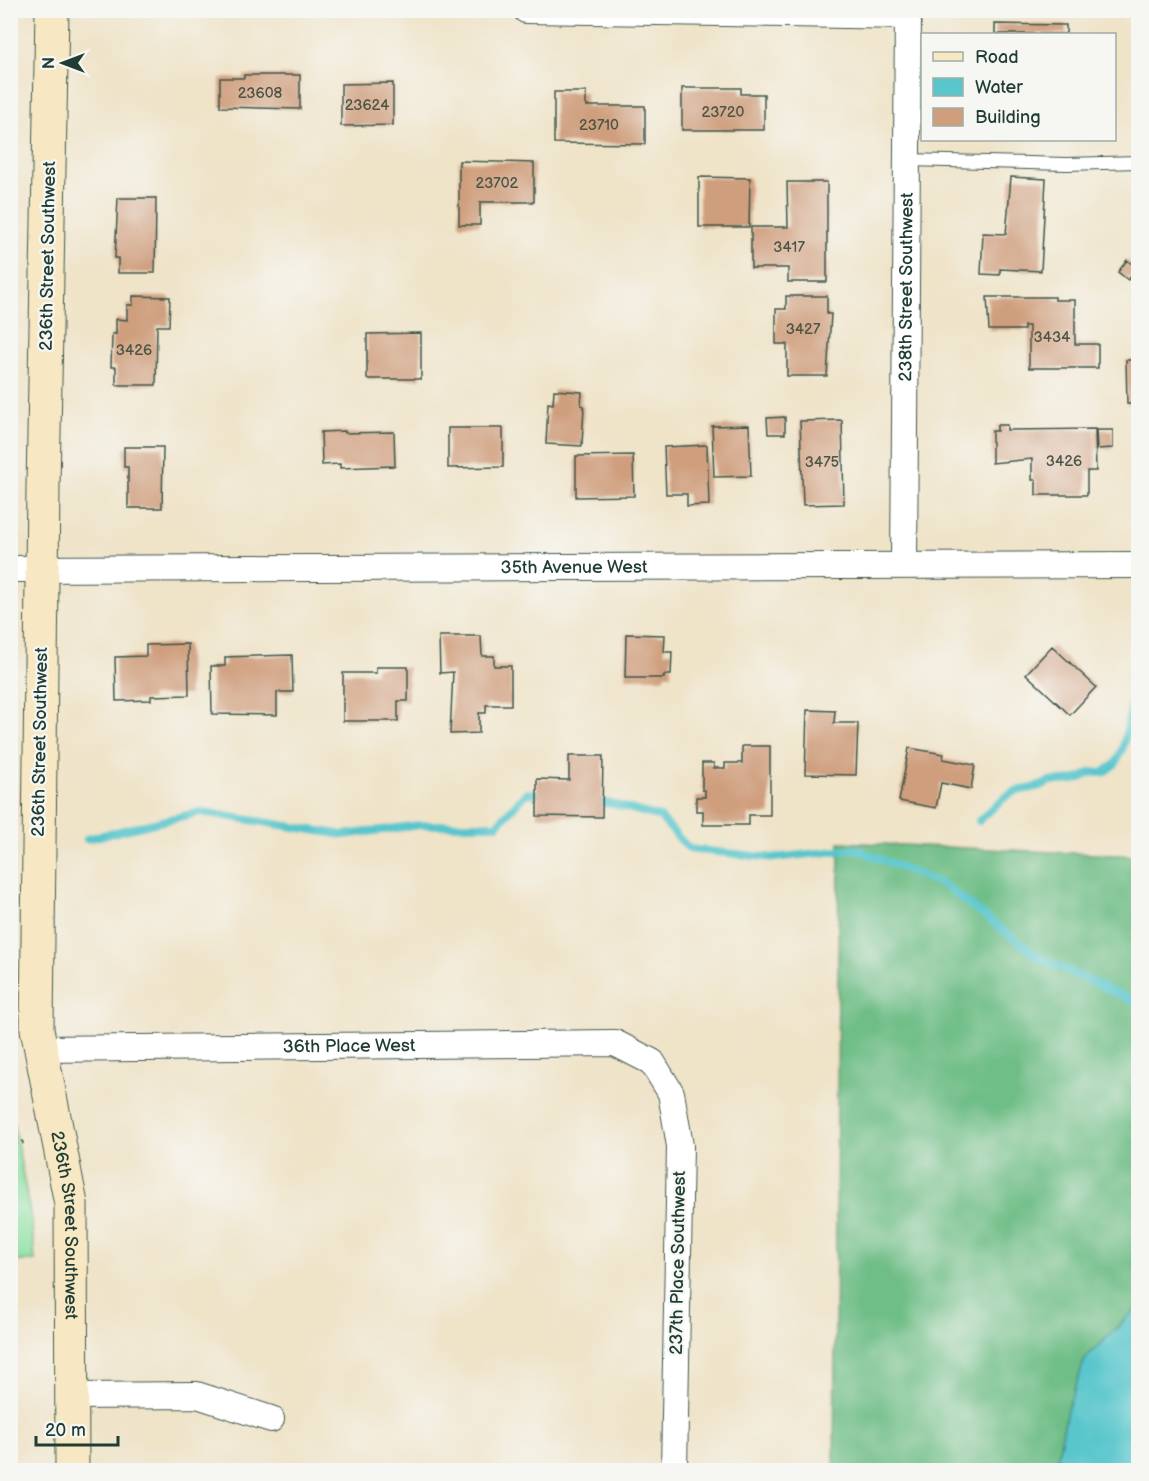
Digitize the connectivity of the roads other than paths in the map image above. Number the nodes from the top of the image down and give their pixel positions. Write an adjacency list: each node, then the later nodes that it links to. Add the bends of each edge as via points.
1 (52, 10): 8 (street, 236th Street Southwest)
2 (526, 10): 3 (street)
3 (908, 13): 4 (street, 238th Street Southwest)
4 (908, 160): 5 (lane); 6 (street, 238th Street Southwest)
5 (1138, 162)
6 (904, 565): 7 (street, 35th Avenue West); 8 (street, 35th Avenue West)
7 (1138, 565)
8 (26, 568): 9 (street, 236th Street Southwest)
9 (40, 1049): 10 (street, 36th Place West, via 615,1043); 11 (street, 236th Street Southwest, via 71,1204)
10 (652, 1062): 14 (street, 237th Place Southwest, via 671,1093 680,1146)
11 (74, 1396): 12 (street, via 197,1395); 13 (street, 236th Street Southwest)
12 (271, 1419)
13 (72, 1470)
14 (674, 1470)

